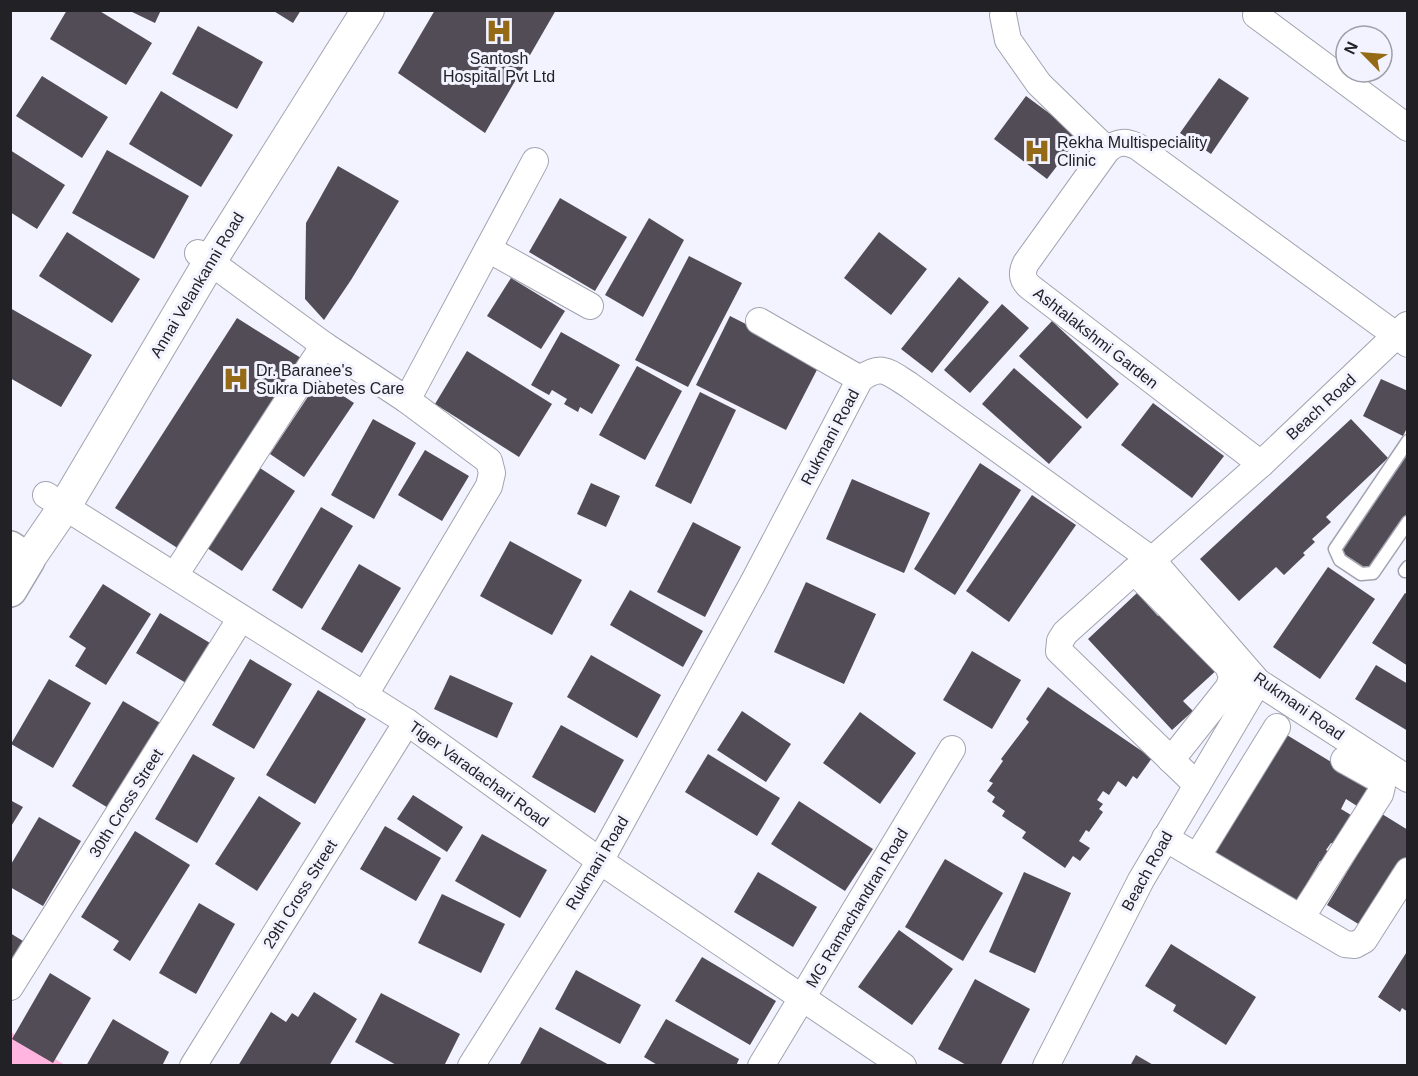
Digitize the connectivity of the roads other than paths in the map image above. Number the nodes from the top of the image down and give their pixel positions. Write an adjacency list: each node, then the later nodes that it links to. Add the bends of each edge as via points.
1 (351, 10): 9 (street, Annai Velankanni Road)
2 (368, 10): 9 (street, Annai Velankanni Road)
3 (1003, 15): 6 (street, via 1008,40 1039,84)
4 (1256, 15): 5 (street)
5 (1407, 128)
6 (1107, 150): 12 (street, via 1116,143 1128,142 1138,147); 17 (street, Ashtalakshmi Garden, via 1026,263 1022,270 1026,283)
7 (535, 161): 8 (street)
8 (488, 249): 10 (street); 15 (street)
9 (204, 258): 13 (street); 18 (street, Annai Velankanni Road)
10 (590, 306)
11 (759, 321): 14 (street)
12 (1403, 335): 17 (street, Beach Road)
13 (324, 345): 15 (street); 22 (street)
14 (860, 379): 20 (street, Rukmani Road, via 872,370 887,371 909,384); 37 (street, Rukmani Road)
15 (407, 400): 25 (street, via 489,461 492,473 489,486)
16 (1407, 441): 19 (lane, via 1335,549 1340,560 1361,574 1373,573)
17 (1260, 464): 20 (street, Beach Road)
18 (55, 500): 21 (street, Annai Velankanni Road); 22 (street, Tiger Varadachari Road)
19 (1407, 522)
20 (1143, 565): 24 (street, Rukmani Road); 31 (street, via 1228,666 1232,677 1229,687); 31 (street, Beach Road, via 1065,633 1059,651)
21 (14, 566)
22 (175, 575): 23 (street, Tiger Varadachari Road)
23 (241, 618): 25 (street, Tiger Varadachari Road); 40 (street, 30th Cross Street)
24 (1258, 682): 28 (street, Beach Road); 33 (street, Rukmani Road)
25 (364, 696): 26 (street, Tiger Varadachari Road)
26 (407, 722): 37 (street, Tiger Varadachari Road); 42 (street, 29th Cross Street)
27 (1277, 727): 30 (street)
28 (1227, 734): 30 (street); 34 (street, Beach Road)
29 (952, 749): 41 (street, MG Ramachandran Road)
30 (1260, 753): 36 (street)
31 (1171, 760): 34 (street)
32 (1344, 760): 39 (street, via 1378,779 1382,786 1380,794)
33 (1407, 779)
34 (1197, 785): 35 (street, Beach Road)
35 (1165, 838): 36 (street); 46 (street, Beach Road)
36 (1197, 857): 39 (street)
37 (600, 861): 41 (street, Tiger Varadachari Road); 43 (street, Rukmani Road)
38 (1407, 871): 39 (street, via 1364,940 1355,945 1345,944)
39 (1301, 918)
40 (10, 987)
41 (803, 998): 44 (street, MG Ramachandran Road); 45 (street, Tiger Varadachari Road)
42 (193, 1065)
43 (471, 1065)
44 (762, 1065)
45 (903, 1065)
46 (1046, 1065)

